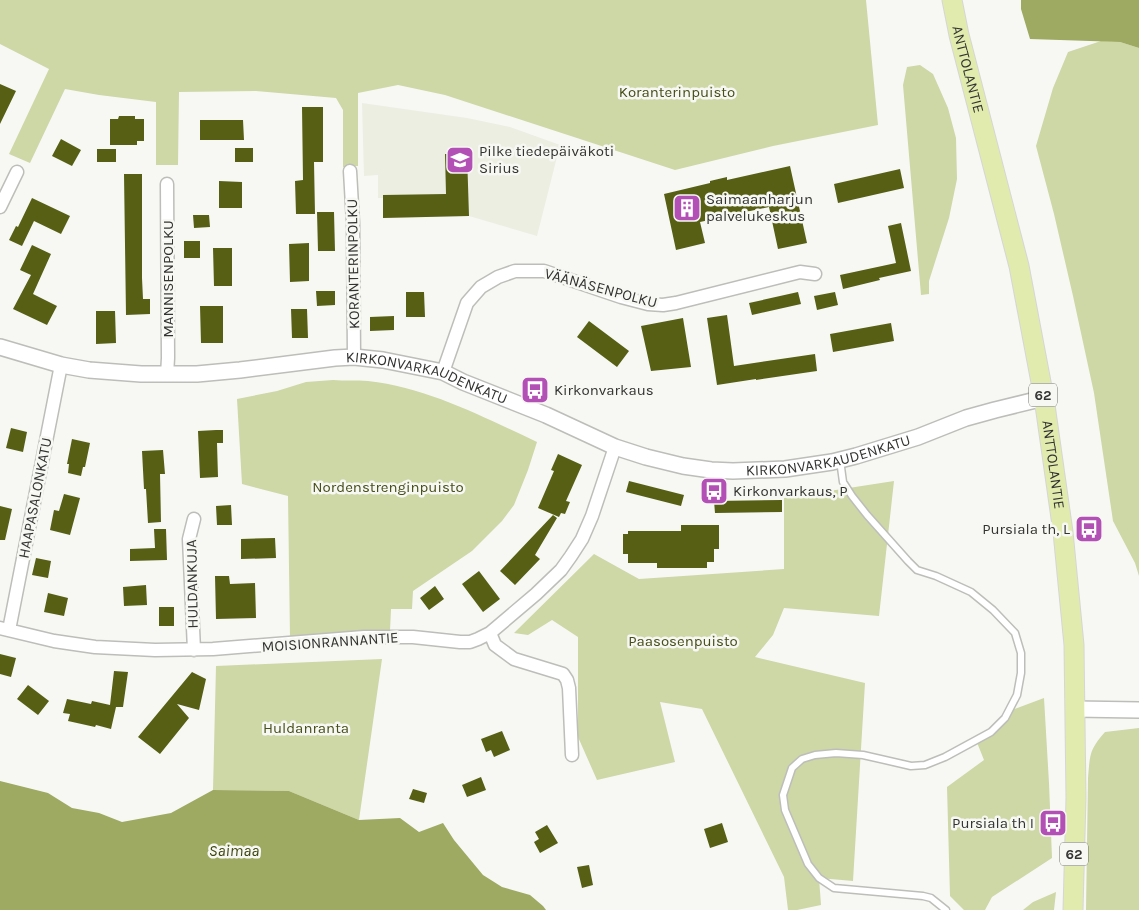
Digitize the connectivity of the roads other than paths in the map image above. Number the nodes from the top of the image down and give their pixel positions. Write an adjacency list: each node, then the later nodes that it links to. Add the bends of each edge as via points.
1 (952, 0): 12 (main road, ANTTOLANTIE / 62, via 1019,266)
2 (350, 171): 8 (street, KORANTERINPOLKU)
3 (17, 172): 5 (street)
4 (167, 184): 11 (street, MANNISENPOLKU)
5 (0, 207)
6 (814, 274): 10 (street, VÄÄNÄSENPOLKU, via 800,272 663,305 621,297 544,272 515,271 481,287 467,303)
7 (0, 347): 9 (street, KIRKONVARKAUDENKATU)
8 (354, 358): 10 (street, KIRKONVARKAUDENKATU, via 383,360); 11 (street, KIRKONVARKAUDENKATU)
9 (61, 365): 11 (street, KIRKONVARKAUDENKATU, via 118,373); 16 (street, HAAPASALONKATU)
10 (443, 372): 13 (street, KIRKONVARKAUDENKATU)
11 (167, 375)
12 (1044, 398): 14 (street, KIRKONVARKAUDENKATU, via 966,418 918,437); 19 (main road, ANTTOLANTIE / 62, via 1065,551 1074,644)
13 (614, 447): 14 (street, KIRKONVARKAUDENKATU, via 683,466 711,470 785,469); 17 (street, MOISIONRANNANTIE, via 592,516 571,556 550,581)
14 (840, 460): 22 (lane, via 843,482 852,496 917,570 971,592 1015,633 1021,653 1021,673 1017,695 1005,718 991,732 925,765 911,766 863,755 836,753 802,759 792,768 788,779 785,810 808,864 819,878 834,888 923,896)
15 (194, 519): 18 (street, HULDANKUJA, via 189,539)
16 (4, 629): 18 (street, MOISIONRANNANTIE, via 95,647)
17 (490, 633): 18 (street, MOISIONRANNANTIE, via 470,642 370,637); 21 (street, via 495,645 514,659 563,674 569,688)
18 (194, 650)
19 (1075, 709): 20 (street); 23 (main road, ANTTOLANTIE / 62)
20 (1139, 710)
21 (572, 755)
22 (946, 910)
23 (1073, 910)

